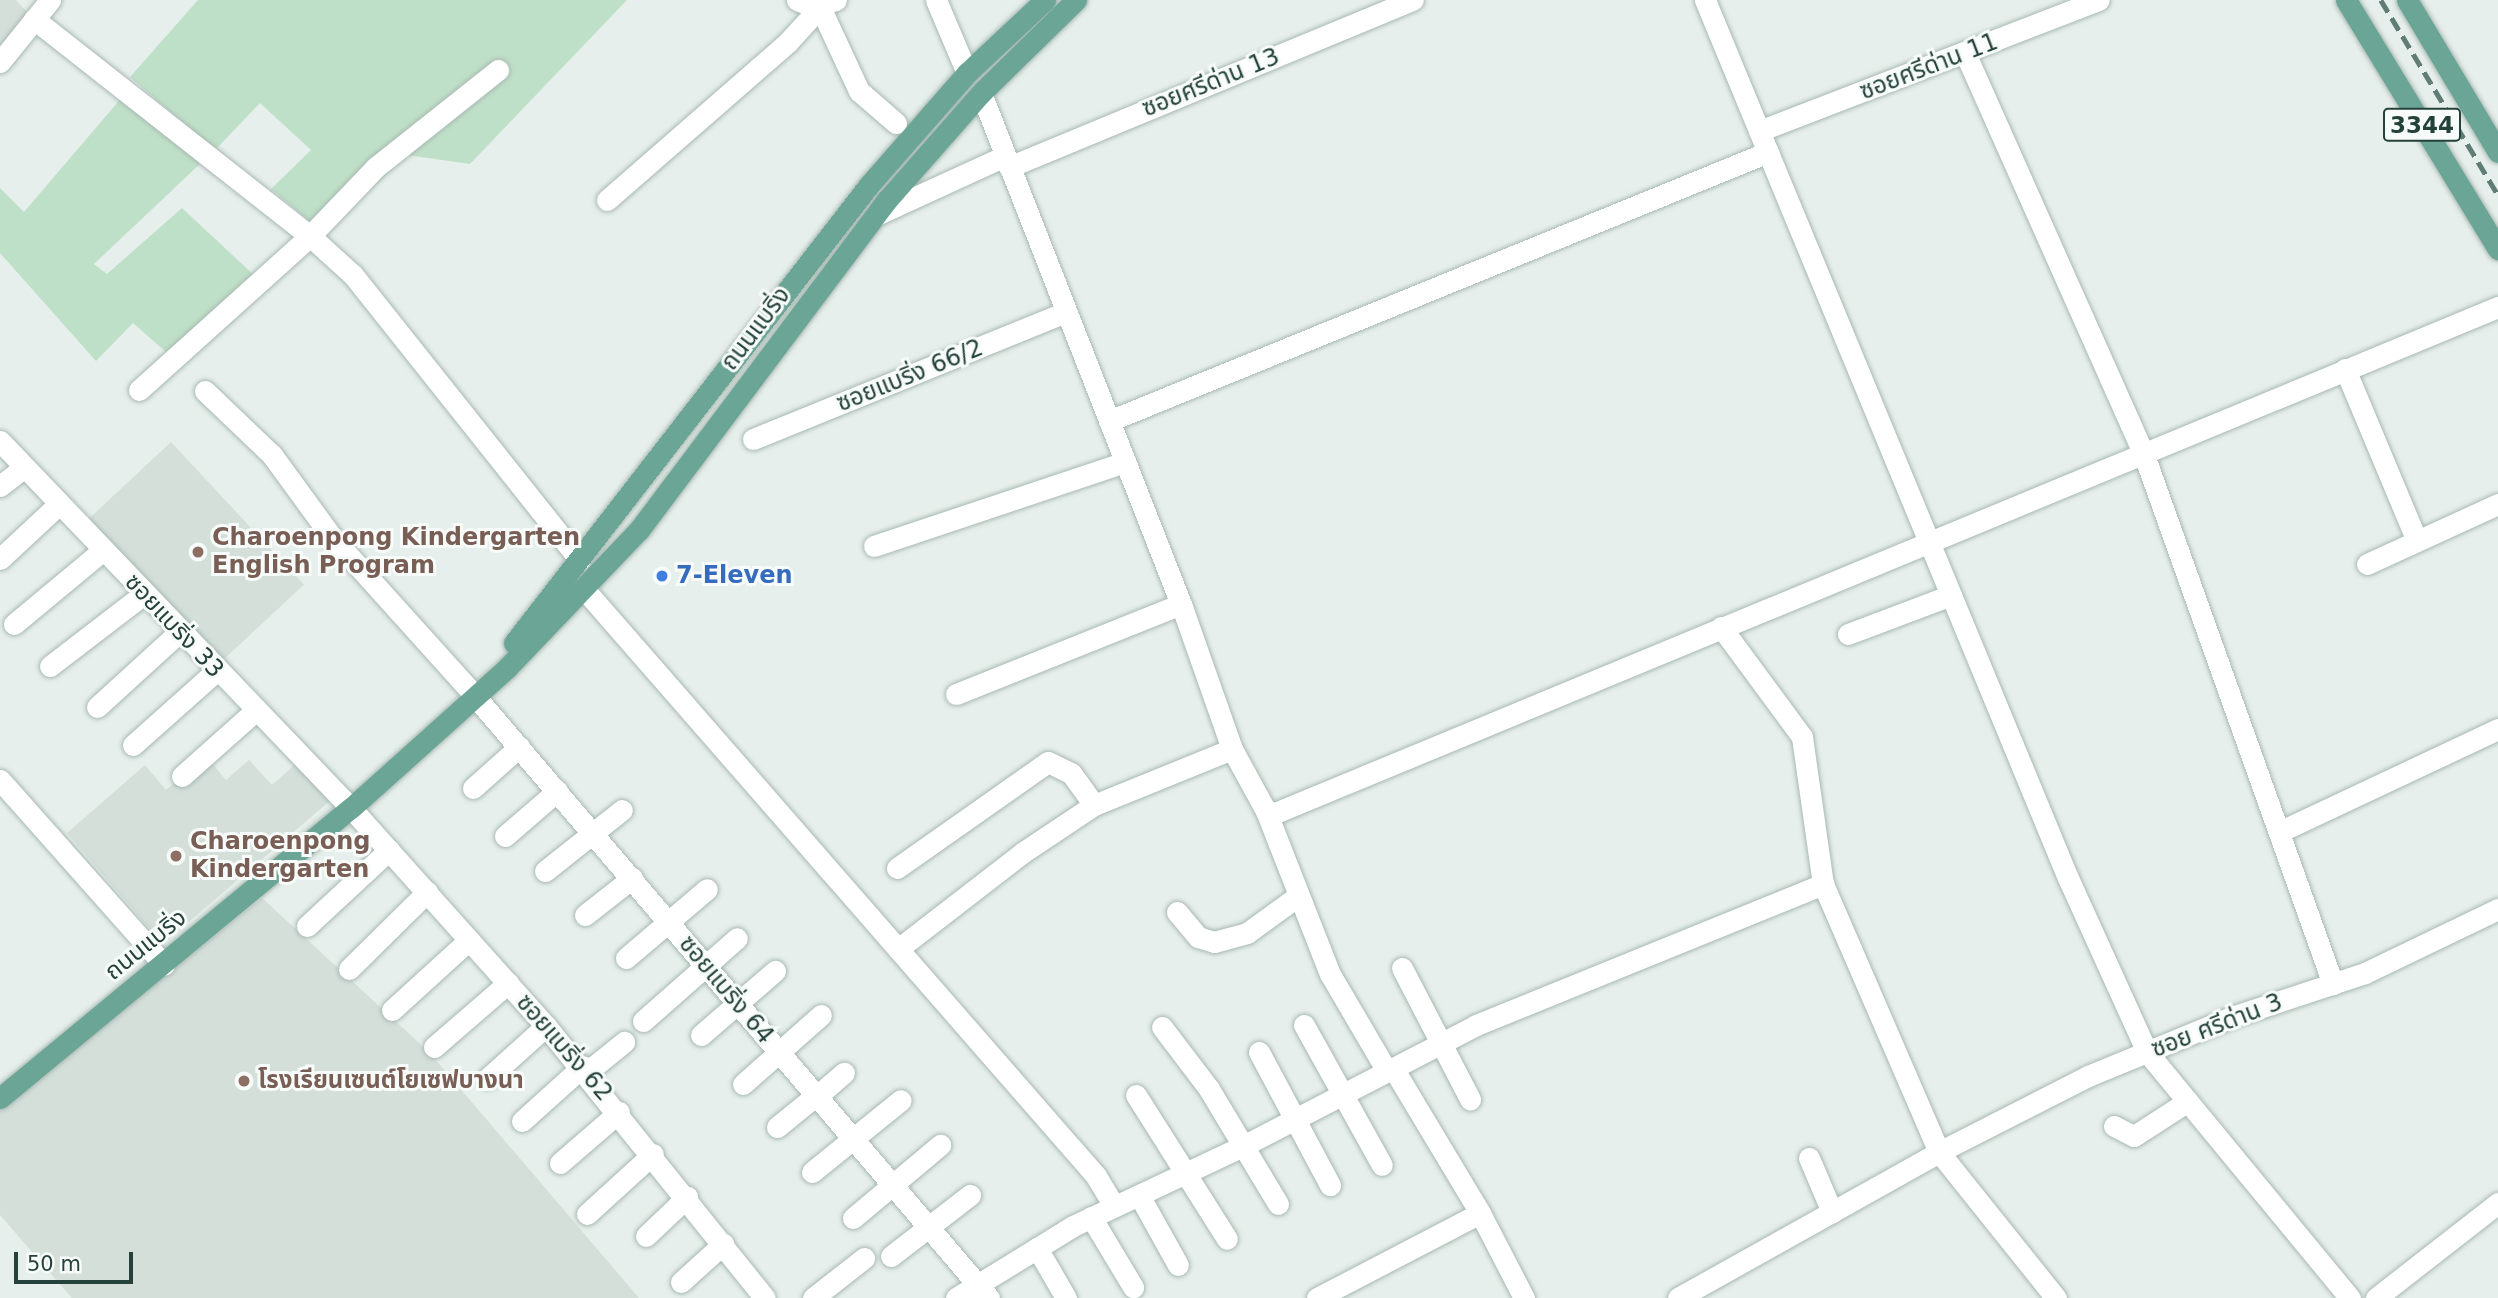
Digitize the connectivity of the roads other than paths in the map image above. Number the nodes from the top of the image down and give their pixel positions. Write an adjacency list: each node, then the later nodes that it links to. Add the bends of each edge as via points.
1 (50, 0): 12 (street)
2 (797, 0): 11 (street)
3 (936, 0): 16 (street)
4 (1045, 0): 16 (main road, ถนนแบริ่ง)
5 (1076, 0): 17 (main road, ถนนแบริ่ง)
6 (1413, 0): 22 (street, ซอยศรีด่าน 13)
7 (1705, 0): 19 (street)
8 (2099, 0): 13 (street, ซอยศรีด่าน 11)
9 (2346, 0): 26 (main road, 3344)
10 (2407, 0): 21 (main road, 3344)
11 (828, 3): 18 (street, via 859,90); 23 (street)
12 (34, 19): 14 (street); 25 (street)
13 (1966, 55): 19 (street, ซอยศรีด่าน 11); 35 (street)
14 (0, 62)
15 (498, 70): 25 (street, via 376,167)
16 (967, 73): 46 (main road, ถนนแบริ่ง, via 869,185)
17 (981, 93): 22 (street); 24 (main road, ถนนแบริ่ง)
18 (896, 123)
19 (1759, 131): 20 (street)
20 (1768, 152): 32 (street); 42 (street)
21 (2498, 152)
22 (1007, 162): 24 (street, ซอยศรีด่าน 13); 28 (street)
23 (607, 200)
24 (876, 215): 48 (main road, ถนนแบริ่ง, via 639,530)
25 (310, 236): 30 (street); 46 (street, via 354,275)
26 (2498, 249)
27 (2498, 307): 29 (street)
28 (1066, 312): 32 (street); 33 (street, ซอยแบริ่ง 66/2)
29 (2345, 369): 35 (street); 41 (street)
30 (139, 390)
31 (205, 391): 58 (street, ซอยแบริ่ง 64, via 272,454 331,536)
32 (1109, 421): 36 (street)
33 (753, 439)
34 (0, 441): 37 (street, ซอยแบริ่ง 33)
35 (2143, 452): 42 (street); 74 (street)
36 (1125, 462): 43 (street); 51 (street)
37 (24, 467): 38 (street); 40 (street, ซอยแบริ่ง 33)
38 (0, 486)
39 (2498, 503): 41 (street)
40 (59, 504): 44 (street, ซอยแบริ่ง 33); 45 (street)
41 (2416, 539): 47 (street)
42 (1929, 540): 50 (street); 53 (street)
43 (874, 546)
44 (103, 550): 49 (street, ซอยแบริ่ง 33); 52 (street)
45 (0, 559)
46 (580, 560): 58 (main road, ถนนแบริ่ง)
47 (2367, 564)
48 (584, 589): 58 (main road, ถนนแบริ่ง); 92 (street)
49 (144, 594): 54 (street, ซอยแบริ่ง 33); 56 (street)
50 (1951, 594): 55 (street); 113 (street, via 2068,878)
51 (1181, 604): 59 (street); 65 (street)
52 (15, 624)
53 (1721, 627): 73 (street, via 1275,813); 81 (street, via 1802,737)
54 (179, 632): 57 (street, ซอยแบริ่ง 33); 60 (street)
55 (1849, 634)
56 (50, 666)
57 (216, 671): 61 (street, ซอยแบริ่ง 33); 63 (street)
58 (477, 693): 64 (street, ซอยแบริ่ง 64); 71 (main road, ถนนแบริ่ง)
59 (956, 694)
60 (97, 706)
61 (255, 711): 66 (street); 71 (street, ซอยแบริ่ง 33)
62 (2498, 729): 74 (street)
63 (133, 745)
64 (519, 747): 68 (street); 69 (street, ซอยแบริ่ง 64)
65 (1232, 749): 70 (street); 73 (street)
66 (182, 776)
67 (0, 780): 95 (street)
68 (473, 788)
69 (556, 791): 75 (street, ซอยแบริ่ง 64); 76 (street)
70 (1094, 805): 78 (street, via 1071,773 1048,762); 92 (street, via 1022,853)
71 (351, 808): 77 (street, ซอยแบริ่ง 62); 95 (main road, ถนนแบริ่ง)
72 (622, 810): 75 (street)
73 (1266, 811): 84 (street)
74 (2279, 832): 100 (street)
75 (593, 833): 79 (street); 80 (street, ซอยแบริ่ง 64)
76 (505, 835)
77 (389, 850): 83 (street, ซอยแบริ่ง 62); 89 (street)
78 (897, 868)
79 (545, 871)
80 (632, 878): 87 (street); 88 (street, ซอยแบริ่ง 64)
81 (1823, 884): 110 (street); 135 (street)
82 (708, 889): 88 (street)
83 (427, 892): 91 (street, ซอยแบริ่ง 62); 97 (street)
84 (1298, 896): 86 (street, via 1247,933 1214,942 1198,937); 116 (street, via 1330,974)
85 (2498, 909): 100 (street, ซอย ศรีด่าน 3)
86 (1177, 912)
87 (584, 915)
88 (669, 921): 93 (street); 94 (street, ซอยแบริ่ง 64)
89 (307, 926)
90 (737, 938): 94 (street)
91 (470, 940): 99 (street, ซอยแบริ่ง 62); 102 (street)
92 (898, 949): 149 (street, via 1096,1176)
93 (626, 958)
94 (705, 964): 101 (street, ซอยแบริ่ง 64); 104 (street)
95 (164, 965): 123 (main road, ถนนแบริ่ง)
96 (1402, 968): 110 (street)
97 (349, 969)
98 (775, 971): 101 (street)
99 (508, 983): 106 (street, ซอยแบริ่ง 62); 111 (street)
100 (2333, 984): 113 (street, ซอย ศรีด่าน 3)
101 (738, 1003): 108 (street); 114 (street, ซอยแบริ่ง 64)
102 (392, 1010)
103 (821, 1015): 114 (street)
104 (643, 1021)
105 (1304, 1025): 120 (street)
106 (547, 1026): 115 (street, ซอยแบริ่ง 62); 118 (street)
107 (1162, 1027): 134 (street, via 1214,1096)
108 (701, 1035)
109 (624, 1042): 115 (street)
110 (1441, 1043): 116 (street); 124 (street)
111 (434, 1046)
112 (1259, 1052): 128 (street)
113 (2147, 1052): 126 (street); 135 (street, ซอย ศรีด่าน 3, via 2088,1076)
114 (779, 1053): 119 (street); 122 (street, ซอยแบริ่ง 64)
115 (585, 1069): 127 (street, ซอยแบริ่ง 62); 129 (street)
116 (1390, 1070): 120 (street); 151 (street)
117 (844, 1073): 122 (street)
118 (488, 1078)
119 (743, 1084)
120 (1343, 1094): 128 (street); 139 (street)
121 (1136, 1095): 141 (street)
122 (816, 1096): 131 (street); 132 (street, ซอยแบริ่ง 64)
123 (0, 1098)
124 (1470, 1099)
125 (901, 1100): 132 (street)
126 (2188, 1101): 130 (street, via 2134,1136); 174 (street)
127 (620, 1112): 136 (street, ซอยแบริ่ง 62); 138 (street)
128 (1294, 1120): 134 (street); 143 (street)
129 (522, 1121)
130 (2114, 1126)
131 (777, 1127)
132 (853, 1139): 140 (street); 142 (street, ซอยแบริ่ง 64)
133 (940, 1145): 142 (street)
134 (1241, 1147): 141 (street); 148 (street)
135 (1939, 1152): 150 (street, ซอย ศรีด่าน 3); 173 (street)
136 (653, 1154): 146 (street, ซอยแบริ่ง 62); 152 (street)
137 (1809, 1157): 150 (street)
138 (560, 1163)
139 (1382, 1166)
140 (812, 1172)
141 (1186, 1172): 145 (street); 157 (street)
142 (893, 1185): 154 (street); 155 (street, ซอยแบริ่ง 64)
143 (1330, 1185)
144 (970, 1195): 155 (street)
145 (1139, 1195): 149 (street); 162 (street)
146 (687, 1197): 156 (street); 158 (street, ซอยแบริ่ง 62)
147 (2498, 1203): 175 (street)
148 (1278, 1204)
149 (1114, 1206): 153 (street)
150 (1832, 1212): 172 (street, ซอย ศรีด่าน 3)
151 (1480, 1213): 170 (street); 171 (street)
152 (587, 1214)
153 (1091, 1217): 159 (street); 164 (street)
154 (853, 1218)
155 (929, 1227): 160 (street); 165 (street, ซอยแบริ่ง 64)
156 (646, 1236)
157 (1227, 1239)
158 (723, 1244): 163 (street); 166 (street, ซอยแบริ่ง 62)
159 (1037, 1248): 165 (street); 169 (street)
160 (891, 1256)
161 (864, 1258): 167 (street)
162 (1178, 1265)
163 (681, 1282)
164 (1133, 1287)
165 (984, 1291): 168 (street)
166 (760, 1296)
167 (813, 1298)
168 (956, 1298)
169 (1066, 1298)
170 (1317, 1298)
171 (1524, 1298)
172 (1678, 1298)
173 (2056, 1298)
174 (2350, 1298)
175 (2376, 1298)

